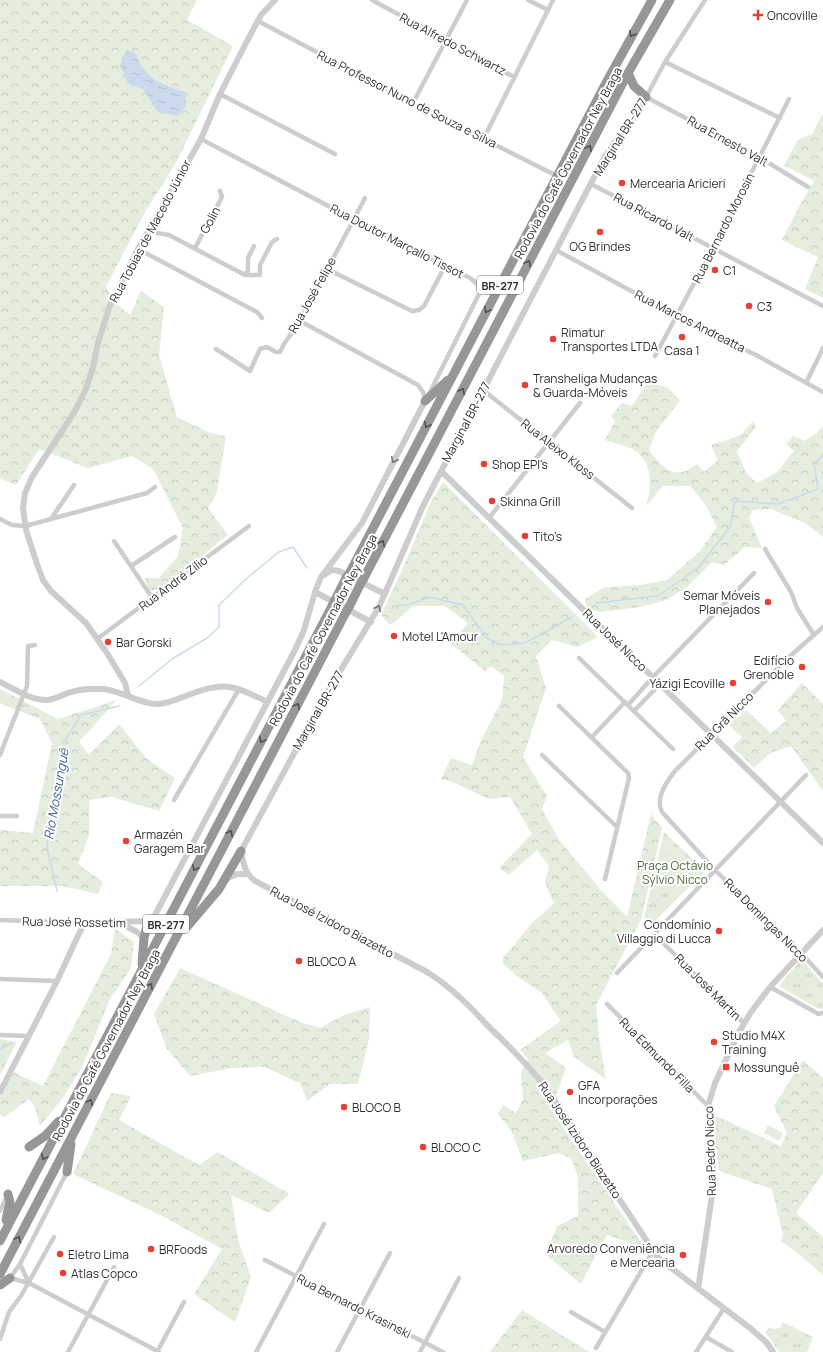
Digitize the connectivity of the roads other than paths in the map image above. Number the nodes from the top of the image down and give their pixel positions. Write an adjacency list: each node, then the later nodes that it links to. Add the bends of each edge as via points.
1 (275, 0): 10 (street, Rua Tobias de Macedo Júnior)
2 (372, 0): 11 (street, Rua Alfredo Schwartz)
3 (467, 0): 11 (street)
4 (528, 0): 9 (street)
5 (553, 0): 9 (street)
6 (652, 0): 24 (highway, Rodovia do Café Governador Ney Braga / BR-277, one-way to 24)
7 (670, 0): 13 (highway, Rodovia do Café Governador Ney Braga / BR-277)
8 (705, 0): 12 (street, Marginal BR-277)
9 (548, 10): 14 (street)
10 (258, 21): 15 (street, Rua Tobias de Macedo Júnior); 18 (street, Rua Professor Nuno de Souza e Silva)
11 (445, 40): 14 (street, Rua Alfredo Schwartz); 18 (street)
12 (665, 62): 16 (street, Marginal BR-277); 19 (street)
13 (628, 73): 16 (highway, via 634,86); 113 (highway, Rodovia do Café Governador Ney Braga / BR-277, one-way to 13)
14 (514, 77): 20 (street)
15 (220, 94): 21 (street, Rua Tobias de Macedo Júnior); 22 (street)
16 (646, 97): 23 (street, Rua Ernesto Valt); 25 (street, Marginal BR-277, via 632,121 611,147)
17 (789, 99): 19 (street, Rua Bernardo Morosin)
18 (413, 103): 20 (street, Rua Professor Nuno de Souza e Silva)
19 (780, 118): 23 (street, Rua Bernardo Morosin)
20 (484, 138): 24 (street, Rua Professor Nuno de Souza e Silva)
21 (201, 139): 29 (street, Rua Doutor Marçallo Tissot); 30 (street, Rua Tobias de Macedo Júnior)
22 (335, 154)
23 (759, 157): 26 (street, Rua Ernesto Valt); 34 (street, Rua Bernardo Morosin)
24 (557, 176): 47 (highway, Rodovia do Café Governador Ney Braga / BR-277, one-way to 47)
25 (591, 184): 34 (street, Rua Ricardo Valt); 36 (street, Marginal BR-277)
26 (808, 187)
27 (220, 191): 33 (street, Golin, via 222,197)
28 (365, 198): 29 (street, Rua José Felipe)
29 (353, 220): 37 (street, Rua Doutor Marçallo Tissot); 38 (street, Rua José Felipe)
30 (148, 230): 33 (street, via 169,235); 35 (street, Rua Tobias de Macedo Júnior)
31 (277, 239): 39 (street, via 272,242 260,265 260,276)
32 (254, 246): 39 (street, via 248,258 248,270)
33 (195, 248): 39 (street)
34 (713, 248): 40 (street, Rua Ricardo Valt); 41 (street, Rua Bernardo Morosin)
35 (138, 249): 42 (street, via 257,312); 61 (street, Rua Tobias de Macedo Júnior, via 110,305 86,389 25,492)
36 (556, 250): 41 (street, Rua Marcos Andreatta); 49 (street, Marginal BR-277)
37 (445, 266): 38 (street, via 424,306 412,311); 51 (street, Rua Doutor Marçallo Tissot, via 470,278 480,288)
38 (326, 269): 43 (street, Rua José Felipe)
39 (245, 275)
40 (823, 306)
41 (676, 315): 46 (street, Rua Bernardo Morosin); 48 (street, Rua Marcos Andreatta)
42 (262, 318)
43 (300, 321): 45 (street, Rua José Felipe, via 280,352 267,347 260,349 250,371); 51 (street, via 418,385)
44 (823, 348): 48 (street)
45 (216, 349)
46 (655, 356)
47 (453, 374): 51 (highway); 115 (highway, Rodovia do Café Governador Ney Braga / BR-277, one-way to 115)
48 (806, 382): 50 (street, Rua Marcos Andreatta)
49 (483, 390): 53 (street, Rua Aleixo Kloss); 54 (street, Marginal BR-277)
50 (823, 392)
51 (425, 401): 68 (street, one-way to 68, via 362,523)
52 (580, 403): 53 (street)
53 (549, 442): 57 (street, Rua Aleixo Kloss); 58 (street)
54 (441, 471): 58 (street, Rua José Nicco); 70 (street, Marginal BR-277, via 417,517)
55 (74, 485): 60 (street)
56 (155, 487): 60 (street, via 147,493)
57 (632, 508)
58 (489, 518): 78 (street, Rua José Nicco)
59 (0, 519): 61 (street, via 12,525)
60 (51, 519): 61 (street)
61 (25, 526): 75 (street, Rua Tobias de Macedo Júnior, via 36,564 50,591 86,623)
62 (249, 526): 71 (street, Rua André Zilio)
63 (175, 537): 66 (street)
64 (114, 541): 66 (street)
65 (765, 549): 74 (street, via 792,592 797,608)
66 (131, 566): 71 (street)
67 (754, 573): 78 (street)
68 (321, 577): 69 (street); 70 (street, via 332,570 339,571)
69 (315, 592): 72 (street); 84 (street, via 301,636)
70 (385, 594): 72 (street, Marginal BR-277, one-way to 70)
71 (153, 599): 75 (street, Rua André Zilio)
72 (371, 622): 101 (street, Marginal BR-277, via 325,696)
73 (823, 627): 74 (street, Rua Grã Nicco)
74 (814, 635): 88 (street, Rua Grã Nicco)
75 (97, 639): 83 (street, Rua Tobias de Macedo Júnior, via 125,683)
76 (34, 645): 82 (street, via 28,646 27,686)
77 (579, 658): 85 (street)
78 (653, 677): 80 (street, Rua José Nicco); 85 (street)
79 (0, 682): 82 (street)
80 (660, 684): 87 (street); 88 (street, Rua José Nicco)
81 (239, 689): 83 (street, via 233,686 204,688 159,704); 84 (street); 94 (street)
82 (24, 694): 83 (street, via 46,700 89,688); 91 (street)
83 (128, 695)
84 (268, 702): 107 (street, via 155,915)
85 (626, 704): 87 (street); 89 (street)
86 (559, 706): 89 (street)
87 (634, 711): 90 (street)
88 (711, 734): 95 (street, Rua José Nicco); 96 (street, Rua Grã Nicco, via 671,776 662,794)
89 (592, 737): 99 (street, via 629,775)
90 (673, 749)
91 (0, 755)
92 (542, 755): 99 (street)
93 (806, 775): 95 (street)
94 (174, 800)
95 (781, 802): 100 (street, Rua José Nicco); 102 (street)
96 (660, 809): 102 (street, Rua Domingas Nicco)
97 (0, 816): 98 (street)
98 (17, 816)
99 (617, 827): 105 (street)
100 (823, 843)
101 (241, 851): 103 (street); 104 (highway)
102 (716, 870): 111 (street); 114 (street, Rua Domingas Nicco)
103 (247, 874): 104 (street, via 237,874); 138 (street, Rua José Izidoro Biazetto, via 263,886 427,972 460,998 545,1086)
104 (225, 879): 113 (highway)
105 (605, 879)
106 (0, 920): 108 (street, Rua José Rossetim)
107 (148, 921): 109 (street, Rua José Rossetim); 112 (highway)
108 (84, 923): 109 (street, Rua José Rossetim); 119 (street)
109 (121, 923): 112 (street)
110 (823, 930): 114 (street, Rua Pedro Nicco)
111 (654, 934): 116 (street); 123 (street, Rua José Martin)
112 (144, 938): 115 (highway)
113 (173, 942): 129 (highway, Rodovia do Café Governador Ney Braga / BR-277, one-way to 113)
114 (801, 953): 117 (street, Rua Domingas Nicco); 120 (street, Rua Pedro Nicco)
115 (142, 970): 127 (highway, Rodovia do Café Governador Ney Braga / BR-277)
116 (617, 973)
117 (823, 978)
118 (0, 979): 119 (street)
119 (57, 981): 125 (street)
120 (770, 987): 122 (street, via 818,1014); 123 (street, Rua Pedro Nicco)
121 (606, 1004): 128 (street, Rua Edmundo Filla)
122 (823, 1013)
123 (744, 1023): 128 (street, Rua Pedro Nicco, via 715,1083)
124 (0, 1035): 125 (street)
125 (28, 1036): 126 (street)
126 (0, 1092)
127 (74, 1100): 130 (highway, via 52,1129); 137 (highway, Rodovia do Café Governador Ney Braga / BR-277, one-way to 137)
128 (708, 1106): 149 (street, Rua Pedro Nicco, via 713,1189)
129 (72, 1136): 131 (highway); 143 (highway, Rodovia do Café Governador Ney Braga / BR-277, one-way to 129)
130 (29, 1147)
131 (67, 1172): 141 (street)
132 (8, 1194): 133 (street); 135 (highway, via 9,1211)
133 (0, 1210)
134 (324, 1224): 144 (street)
135 (0, 1235)
136 (54, 1237): 147 (street)
137 (0, 1241)
138 (653, 1251): 149 (street, Rua José Izidoro Biazetto); 155 (street)
139 (390, 1253): 152 (street)
140 (265, 1260): 144 (street, Rua Bernardo Krasinski)
141 (20, 1264): 145 (street); 147 (street)
142 (114, 1268): 154 (street)
143 (0, 1274)
144 (296, 1276): 152 (street, Rua Bernardo Krasinski); 162 (street)
145 (10, 1278): 147 (street); 148 (highway)
146 (460, 1278): 158 (street)
147 (28, 1283): 154 (street); 157 (street, via 9,1312)
148 (0, 1285)
149 (698, 1289): 151 (street, Rua José Izidoro Biazetto)
150 (184, 1302): 161 (street)
151 (724, 1308): 156 (street); 168 (street, Rua José Izidoro Biazetto, via 761,1337)
152 (360, 1309): 158 (street, Rua Bernardo Krasinski); 163 (street)
153 (571, 1312): 155 (street)
154 (88, 1314): 160 (street); 161 (street)
155 (605, 1332): 159 (street)
156 (706, 1337): 166 (street); 167 (street)
157 (0, 1339)
158 (425, 1343): 164 (street); 165 (street, Rua Bernardo Krasinski)
159 (596, 1348)
160 (68, 1352)
161 (158, 1352)
162 (256, 1352)
163 (337, 1352)
164 (420, 1352)
165 (444, 1352)
166 (696, 1352)
167 (732, 1352)
168 (773, 1352)

